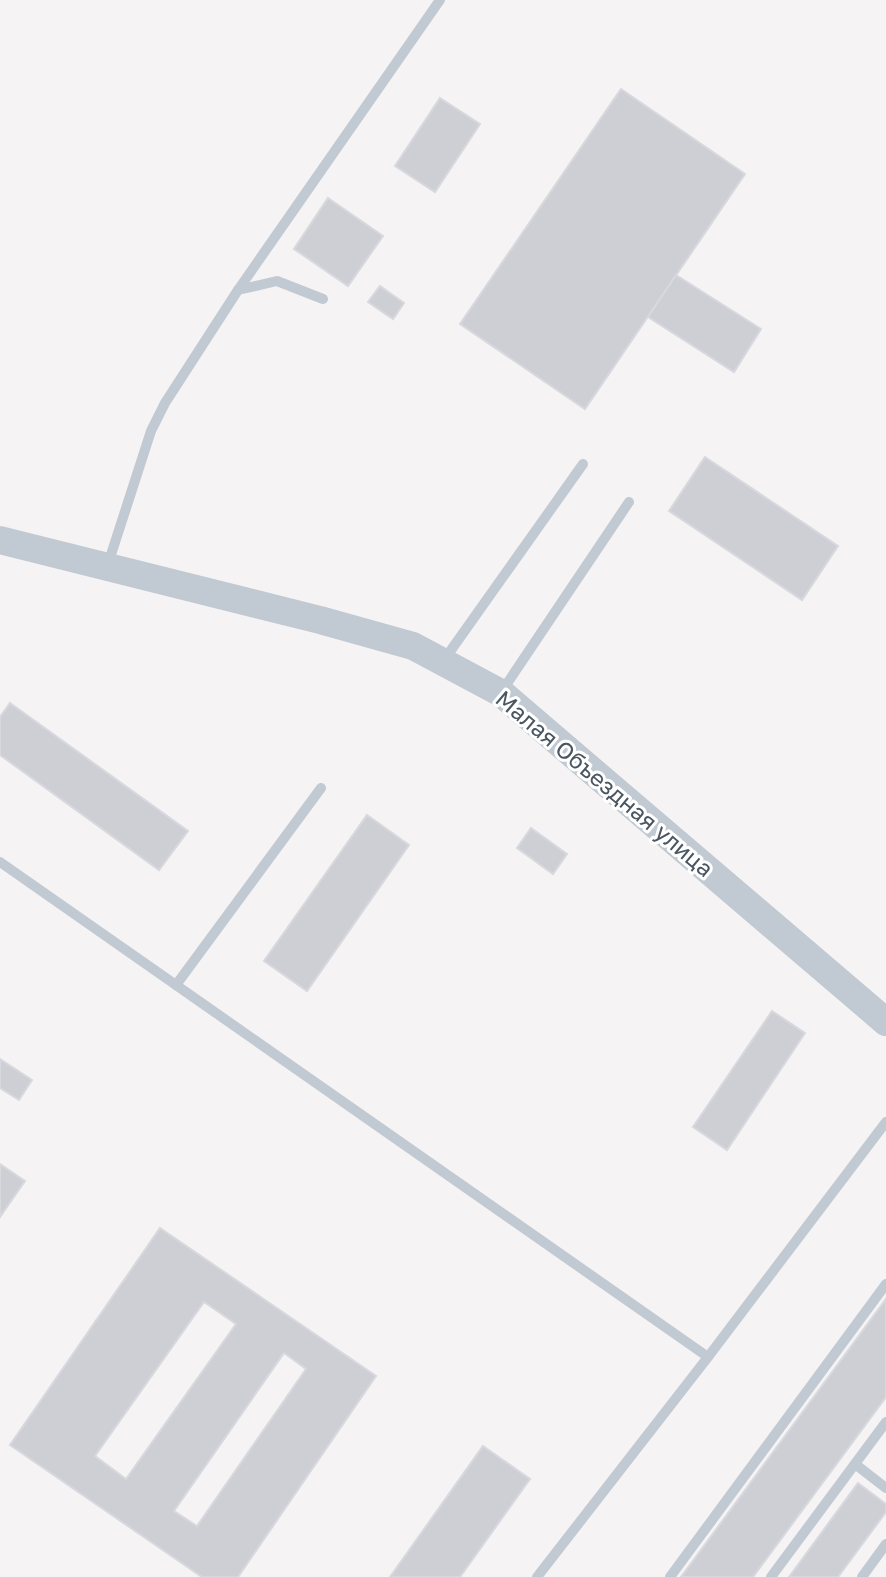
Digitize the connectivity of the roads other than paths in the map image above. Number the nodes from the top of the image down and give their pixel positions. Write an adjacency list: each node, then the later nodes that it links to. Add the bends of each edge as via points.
1 (440, 0): 2 (lane)
2 (238, 290): 3 (lane, via 277,281); 7 (lane, via 151,431)
3 (323, 299)
4 (583, 464): 8 (lane)
5 (629, 502): 9 (lane)
6 (0, 540): 7 (street, Малая Объездная улица)
7 (107, 567): 8 (street, Малая Объездная улица, via 413,646)
8 (442, 662): 9 (street, Малая Объездная улица)
9 (501, 693): 13 (street, Малая Объездная улица)
10 (321, 788): 12 (lane)
11 (0, 862): 12 (lane)
12 (176, 985): 16 (lane)
13 (886, 1022)
14 (886, 1122): 16 (lane)
15 (886, 1284): 22 (lane)
16 (708, 1357): 21 (lane)
17 (886, 1422): 18 (lane)
18 (855, 1464): 19 (lane); 23 (lane)
19 (886, 1488)
20 (886, 1544): 24 (lane)
21 (537, 1577)
22 (670, 1577)
23 (771, 1577)
24 (862, 1577)

